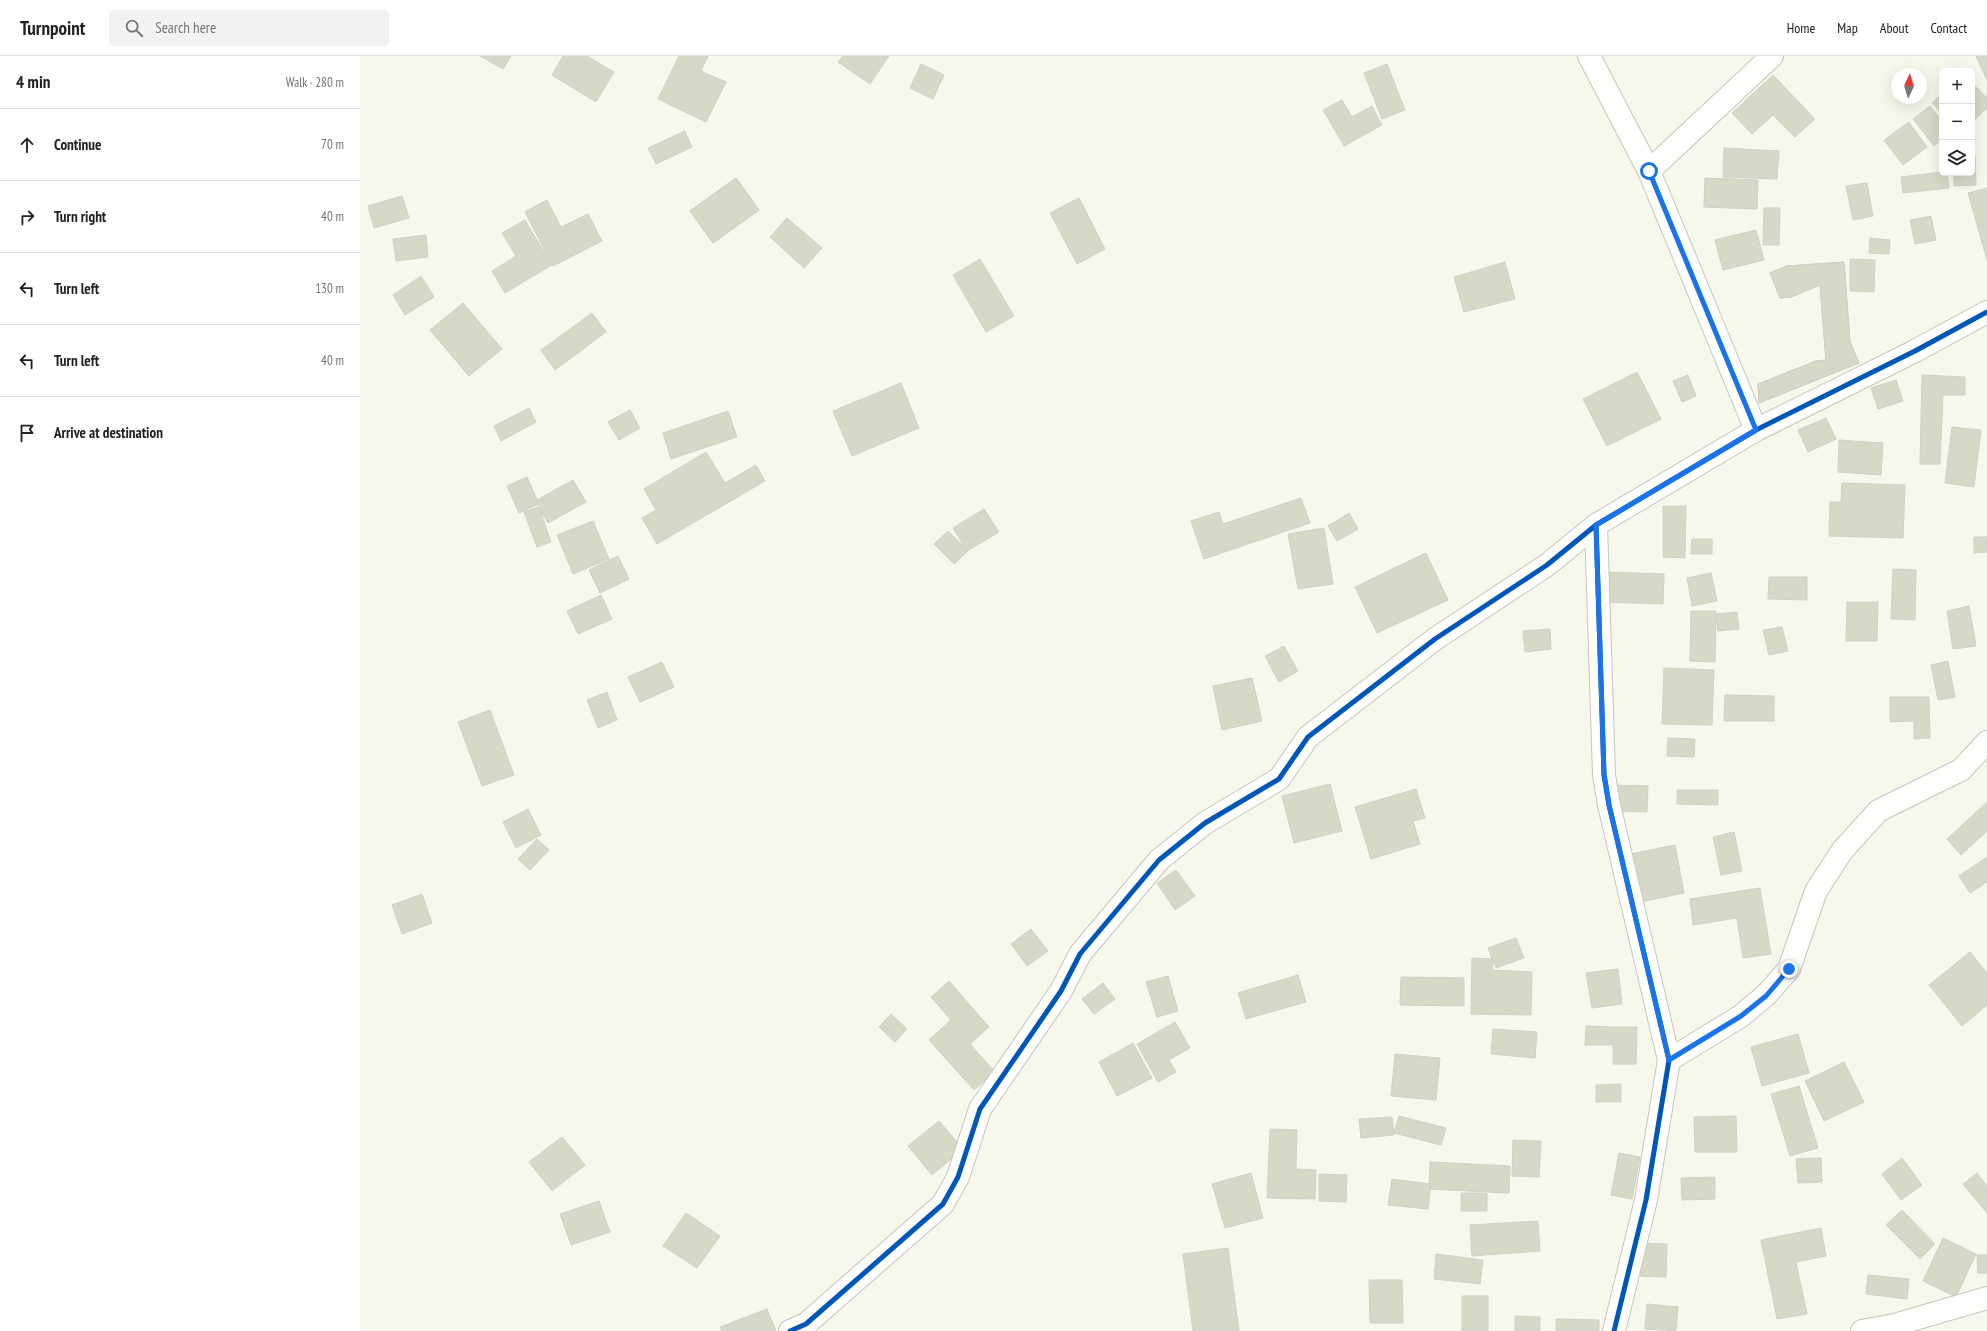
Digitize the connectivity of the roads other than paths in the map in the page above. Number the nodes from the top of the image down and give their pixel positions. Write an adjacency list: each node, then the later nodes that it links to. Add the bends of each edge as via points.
1 (1589, 56): 3 (street)
2 (1772, 56): 3 (street)
3 (1649, 171): 5 (street)
4 (1987, 312): 5 (street)
5 (1756, 430): 6 (street)
6 (1596, 525): 8 (street, via 1604,774); 10 (street, via 1547,565 1435,639 1308,736 1279,779 1205,823 1159,860 1080,954 1061,991 980,1109 958,1177 943,1204 806,1324)
7 (1987, 742): 8 (street, via 1961,770 1878,811 1842,851 1816,891 1789,969 1766,996 1741,1016)
8 (1669, 1060): 11 (street, via 1646,1200)
9 (1987, 1298): 12 (street, via 1894,1325)
10 (790, 1331)
11 (1614, 1331)
12 (1862, 1331)

